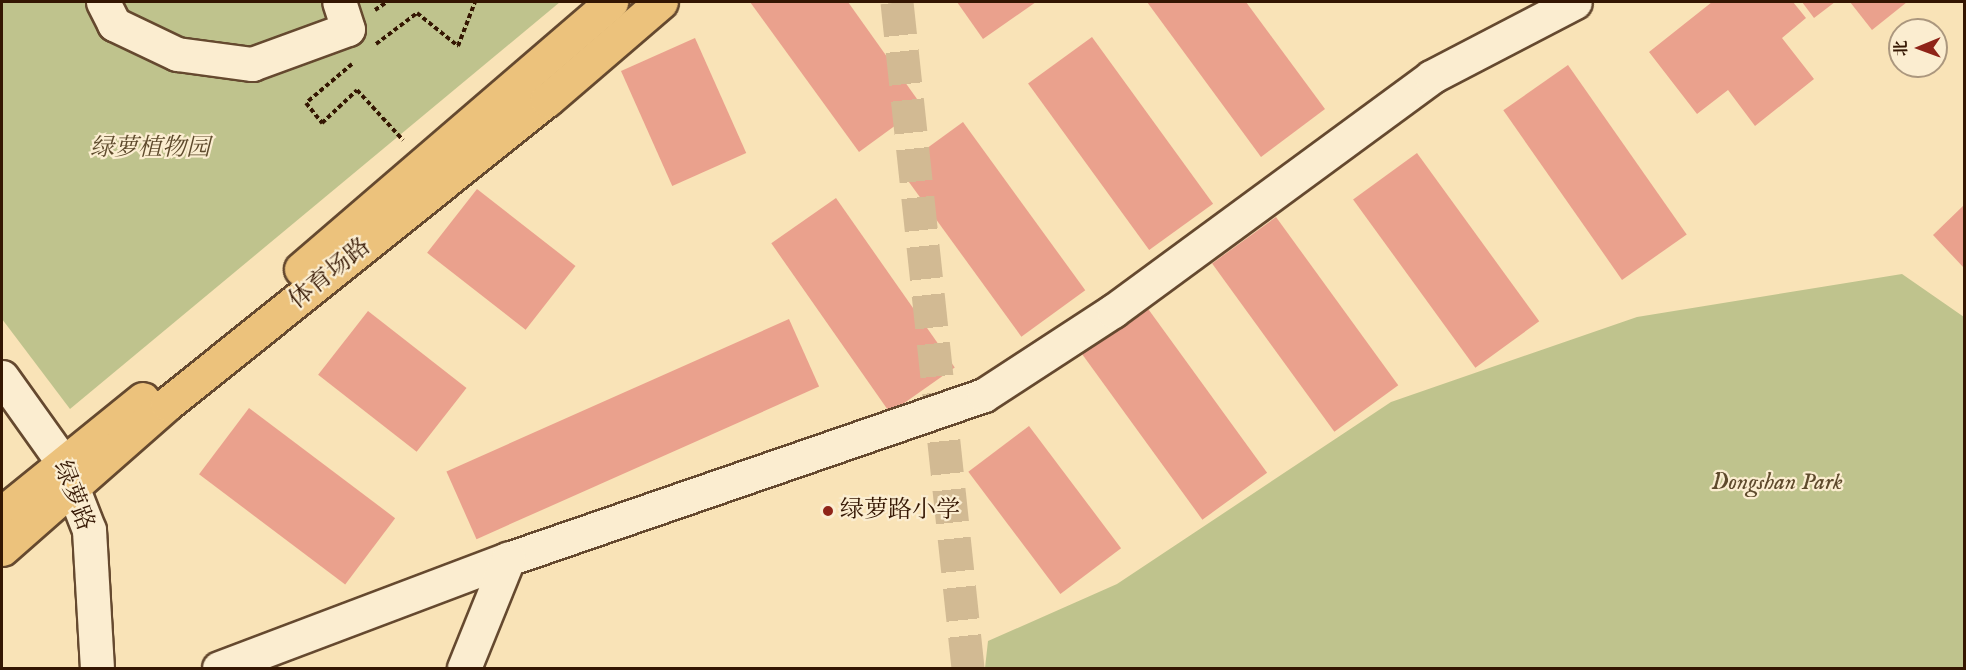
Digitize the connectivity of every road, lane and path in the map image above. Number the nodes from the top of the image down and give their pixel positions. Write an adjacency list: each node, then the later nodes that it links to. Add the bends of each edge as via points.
1 (103, 2): 6 (street, via 114,24 177,54 252,64)
2 (475, 2): 6 (path, via 458,46 417,13)
3 (611, 2): 7 (main road, 体育场路)
4 (661, 2): 9 (main road, 体育场路, via 547,100 166,404)
5 (1575, 2): 12 (street, via 1431,77 1113,311 984,395)
6 (350, 28): 7 (path, via 306,103 322,123 357,90)
7 (423, 163): 9 (main road, 体育场路)
8 (2, 377): 9 (street, 绿萝路)
9 (67, 474): 10 (main road, 体育场路); 11 (main road, 体育场路); 13 (street, 绿萝路, via 89,530)
10 (2, 513)
11 (2, 549)
12 (508, 559): 14 (street); 15 (street)
13 (98, 669)
14 (219, 669)
15 (464, 669)

